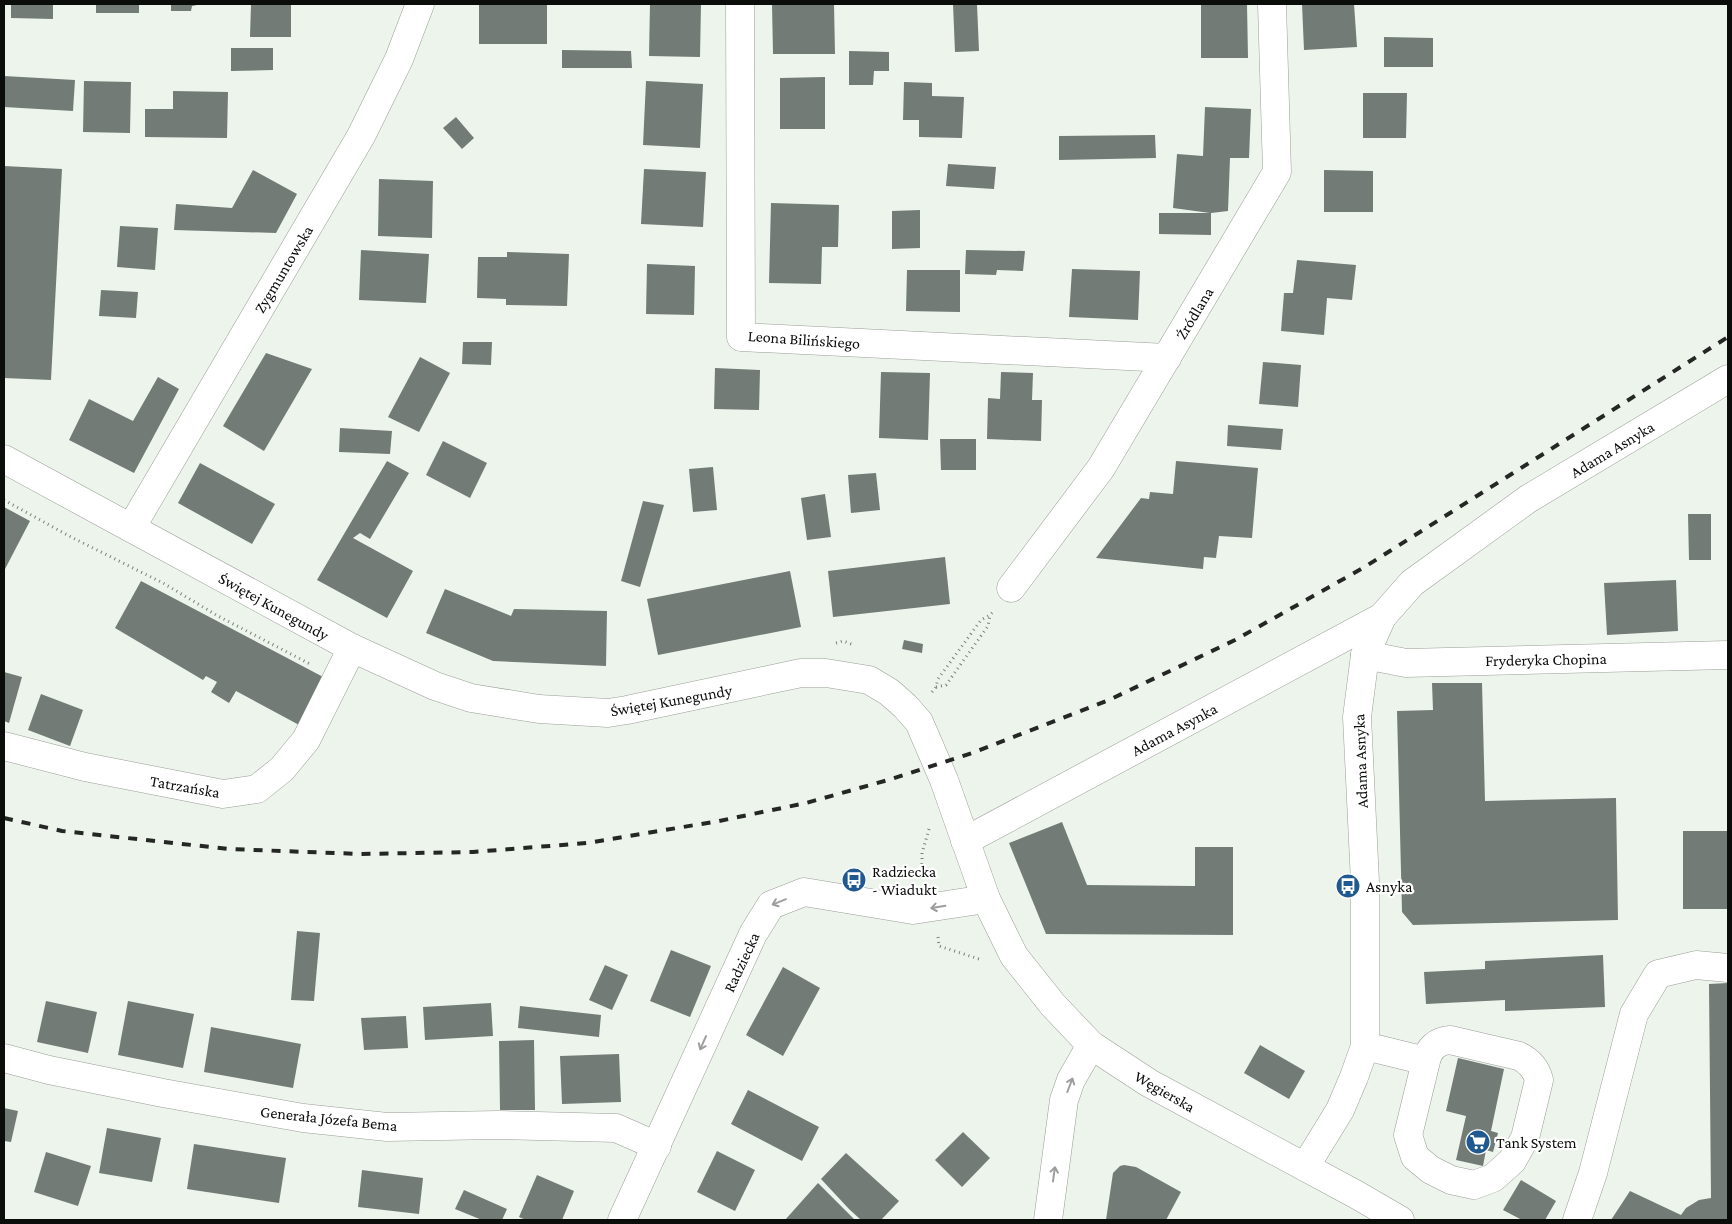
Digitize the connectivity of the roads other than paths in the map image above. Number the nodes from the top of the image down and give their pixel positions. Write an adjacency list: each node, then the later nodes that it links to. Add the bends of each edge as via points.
1 (420, 4): 7 (street, Zygmuntowska, via 399,59 361,136)
2 (740, 4): 4 (street, Leona Bilińskiego, via 741,337)
3 (1272, 4): 4 (street, Źródlana, via 1277,172)
4 (1167, 358): 8 (street, Źródlana, via 1101,468)
5 (1728, 379): 9 (street, Adama Asnyka, via 1528,499 1412,583)
6 (4, 459): 7 (street, Świętej Kunegundy)
7 (131, 528): 10 (street, Świętej Kunegundy)
8 (1011, 588)
9 (1382, 617): 11 (street, Adama Asnyka); 14 (street, Adama Asynka)
10 (352, 648): 13 (street, Tatrzańska, via 306,740 282,769 257,789 223,794 85,767); 14 (street, Świętej Kunegundy, via 413,677 471,698 573,712 627,710 801,674 826,673 869,680 889,692 919,722)
11 (1365, 655): 12 (street, Fryderyka Chopina, via 1406,662); 18 (street, Adama Asnyka, via 1357,717 1365,882)
12 (1728, 655)
13 (4, 746)
14 (965, 841): 15 (street, Świętej Kunegundy)
15 (986, 899): 17 (street, Węgierska, via 1014,956 1053,1005); 21 (street, Radziecka, one-way to 21, via 913,910 804,892 771,905 753,934)
16 (1728, 968): 26 (street, via 1696,965 1658,974 1634,1014 1593,1173)
17 (1091, 1045): 22 (street, Węgierska, via 1148,1083); 24 (street, one-way to 17, via 1064,1100 1071,1080)
18 (1365, 1046): 20 (street); 22 (street, Adama Asnyka, via 1340,1110)
19 (4, 1058): 21 (street, Generała Józefa Bema, via 49,1070 303,1118 387,1127 616,1128)
20 (1426, 1061): 20 (street, via 1408,1135 1415,1156 1430,1170 1451,1180 1474,1185 1493,1178 1512,1161 1525,1138 1539,1080 1537,1072 1519,1056 1450,1040 1432,1048)
21 (657, 1146): 23 (street, Radziecka)
22 (1305, 1167): 25 (street, Węgierska)
23 (622, 1220)
24 (1048, 1220)
25 (1400, 1220)
26 (1577, 1220)

